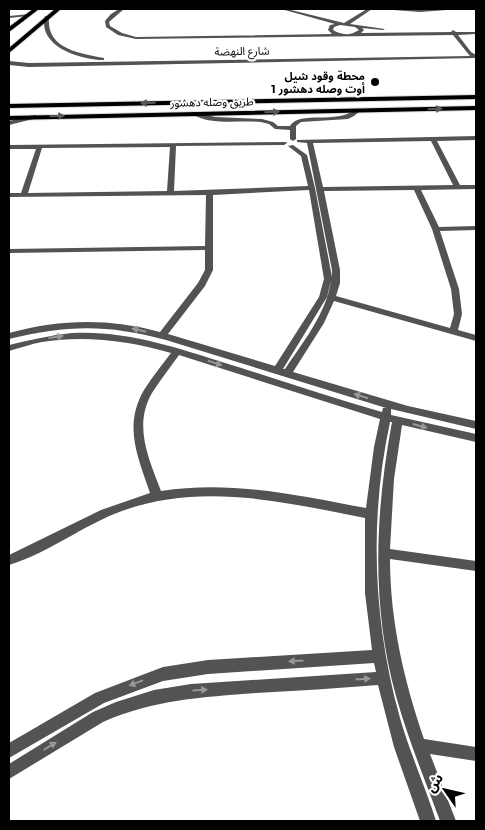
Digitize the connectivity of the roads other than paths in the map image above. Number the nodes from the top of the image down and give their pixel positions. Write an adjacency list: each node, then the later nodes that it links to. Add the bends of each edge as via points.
1 (36, 9): 11 (main road)
2 (58, 9): 12 (main road)
3 (122, 9): 24 (street, via 113,15 108,27 136,38)
4 (283, 9): 15 (street)
5 (370, 9): 14 (street)
6 (382, 9): 10 (street)
7 (403, 9): 10 (street)
8 (432, 9): 10 (street)
9 (458, 9): 10 (street)
10 (411, 10)
11 (28, 15): 13 (street); 18 (main road)
12 (47, 16): 25 (main road); 29 (street, via 47,31 58,45 84,56)
13 (9, 17)
14 (357, 18): 16 (street); 17 (street)
15 (325, 19): 16 (street); 19 (street)
16 (344, 24): 17 (street); 19 (street)
17 (357, 26): 21 (street); 23 (street, via 361,32)
18 (10, 27)
19 (331, 29): 22 (street); 24 (street)
20 (476, 31): 21 (street)
21 (451, 32): 23 (street); 26 (street, via 461,51); 27 (street)
22 (341, 35): 23 (street); 24 (street)
23 (352, 35)
24 (320, 36)
25 (9, 51)
26 (459, 58): 27 (street, شارع النهضة); 30 (street, شارع النهضة)
27 (476, 58): 30 (street, شارع النهضة)
28 (9, 63): 29 (street, شارع النهضة)
29 (126, 63): 30 (street, شارع النهضة)
30 (166, 64): 31 (street, شارع النهضة)
31 (9, 69)
32 (476, 97): 35 (main road, طريق وصله دهشور, one-way to 35)
33 (9, 98): 35 (main road)
34 (9, 106): 35 (main road, طريق وصله دهشور)
35 (41, 106)
36 (476, 108): 37 (main road, طريق وصله دهشور, one-way to 36)
37 (358, 110): 38 (main road, طريق وصله دهشور, one-way to 37); 43 (street, via 343,118 303,120)
38 (196, 114): 39 (main road, طريق وصله دهشور, one-way to 38); 42 (street, via 214,120 264,120)
39 (35, 117): 40 (main road, طريق وصله دهشور); 41 (street)
40 (9, 118)
41 (9, 122)
42 (277, 128): 43 (street); 47 (street, via 278,138)
43 (292, 128): 47 (street)
44 (476, 138): 45 (street)
45 (433, 139): 46 (street); 51 (street)
46 (310, 141): 47 (street); 53 (street)
47 (290, 142): 48 (street); 53 (street, via 304,155)
48 (173, 144): 50 (street); 55 (street)
49 (9, 146): 50 (street)
50 (40, 146): 58 (street)
51 (457, 186): 52 (street); 54 (street)
52 (476, 187)
53 (316, 188): 54 (street); 56 (street); 63 (street, via 336,270); 70 (street, via 327,270 326,288)
54 (417, 188): 60 (street)
55 (170, 193): 56 (street); 58 (street)
56 (210, 193): 61 (street)
57 (9, 194): 58 (street)
58 (24, 194)
59 (476, 228): 60 (street)
60 (436, 229): 64 (street, via 457,297 458,314)
61 (209, 248): 62 (street); 66 (street, via 210,266 205,279)
62 (9, 251)
63 (333, 298): 64 (street); 71 (street)
64 (453, 332): 67 (street)
65 (9, 336): 66 (street, one-way to 65, via 130,328 91,324 51,327)
66 (162, 336): 70 (street)
67 (476, 338)
68 (9, 348): 69 (street, one-way to 69, via 53,337 96,335 126,338)
69 (177, 352): 72 (street, one-way to 72); 75 (street, via 144,398 138,416 138,436)
70 (278, 369): 71 (street)
71 (288, 372): 72 (street, one-way to 71)
72 (391, 414): 73 (street); 74 (street, one-way to 74); 76 (street); 77 (street)
73 (476, 425)
74 (476, 438)
75 (156, 496): 76 (street, via 196,490 234,490); 78 (street, via 118,508)
76 (370, 514): 80 (street, via 370,570)
77 (383, 553): 79 (street); 82 (street, via 393,652)
78 (9, 560)
79 (476, 566)
80 (379, 656): 81 (street); 83 (street, one-way to 83, via 208,667 163,674 100,698)
81 (384, 678): 85 (street, one-way to 81, via 98,718 154,697 191,691); 86 (street, via 400,742)
82 (419, 745): 84 (street); 87 (street)
83 (9, 751)
84 (476, 754)
85 (9, 772)
86 (428, 821)
87 (448, 821)

